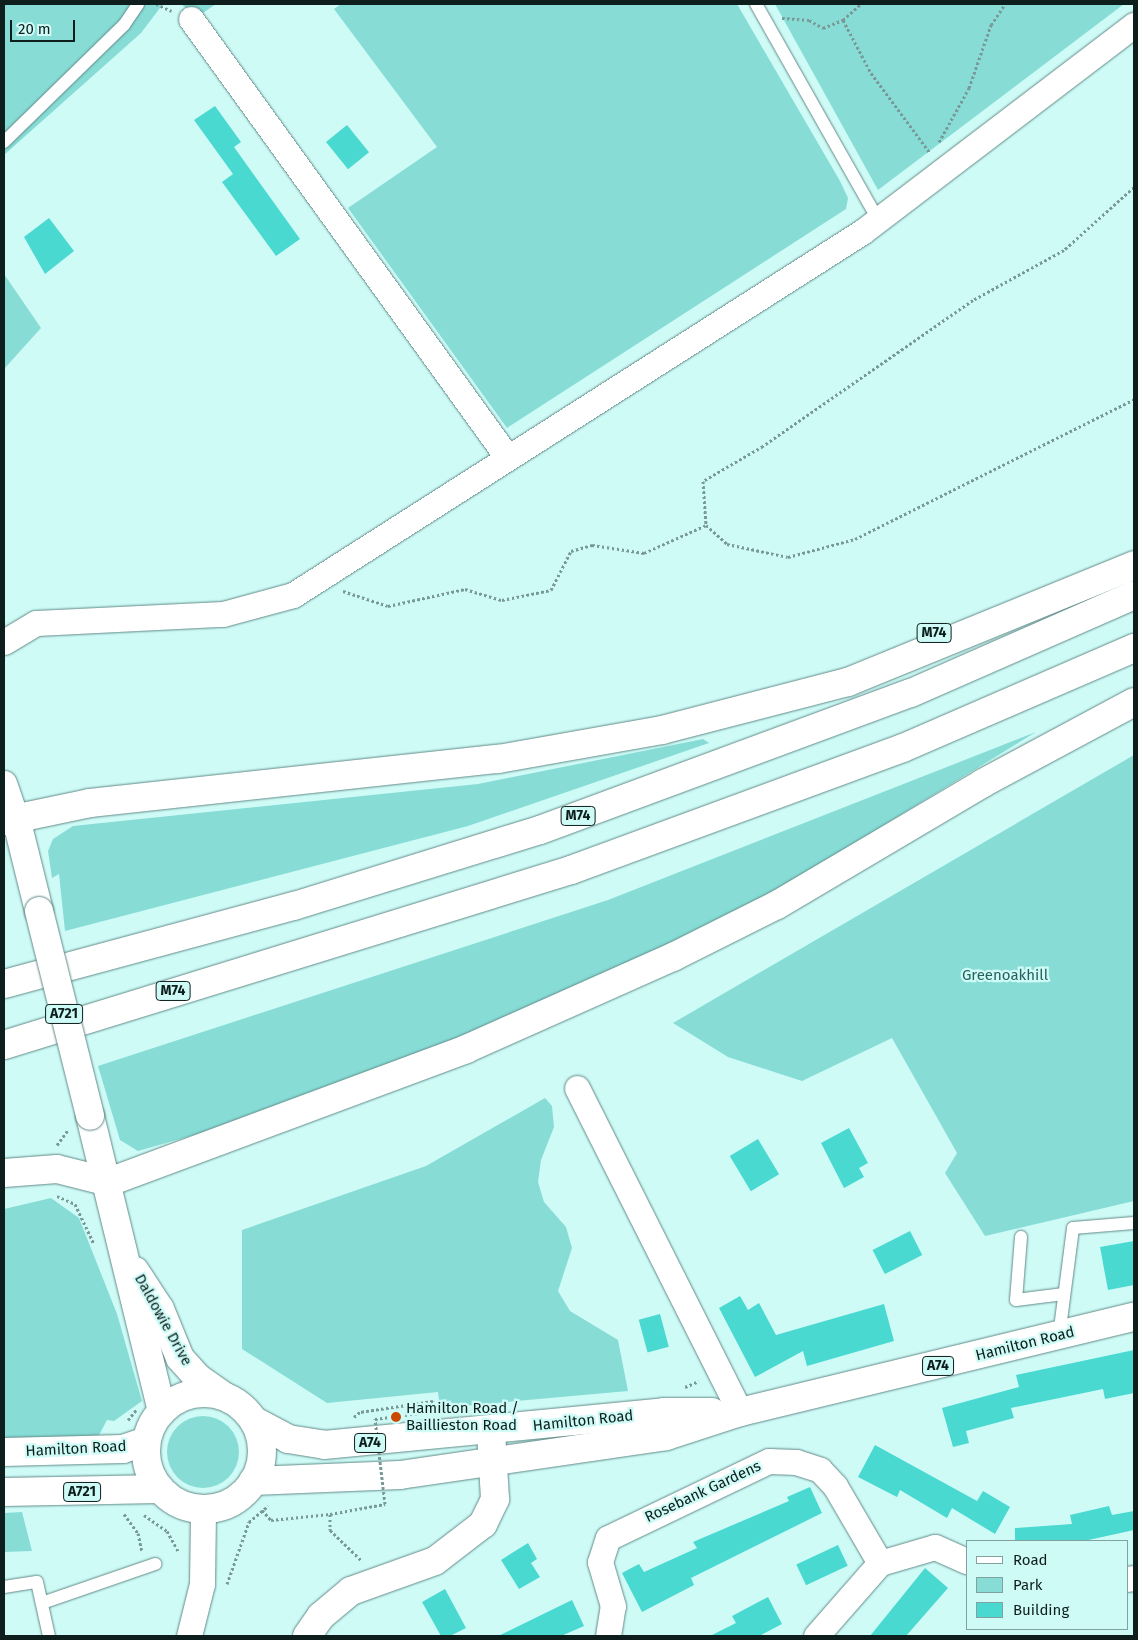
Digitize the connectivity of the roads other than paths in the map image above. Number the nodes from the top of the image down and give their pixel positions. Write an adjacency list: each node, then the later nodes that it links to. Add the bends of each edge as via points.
1 (138, 4): 5 (lane, via 124,25)
2 (756, 4): 6 (lane)
3 (191, 19): 7 (street)
4 (1134, 25): 6 (street)
5 (4, 142)
6 (878, 220): 7 (street)
7 (508, 458): 11 (street, via 293,595 222,614 65,619 36,623)
8 (1134, 547): 14 (main road, M74, via 1009,603)
9 (1134, 565): 14 (main road, via 848,682)
10 (1134, 595): 18 (main road, M74, via 911,693 540,830 294,906)
11 (4, 642)
12 (1134, 648): 17 (main road, M74, via 781,796 562,873)
13 (1134, 702): 23 (main road, via 983,783 777,904 673,957 466,1049)
14 (732, 712): 16 (main road, M74, via 588,746 90,803)
15 (4, 783): 16 (street)
16 (10, 819): 23 (main road, A721, bridge, via 39,911 79,1121)
17 (342, 943): 19 (main road, M74); 20 (main road)
18 (4, 984)
19 (4, 1034)
20 (4, 1046)
21 (577, 1088): 32 (street)
22 (4, 1173): 23 (main road, via 57,1169)
23 (109, 1182): 26 (main road, A721)
24 (1134, 1223): 27 (lane, via 1072,1228)
25 (1021, 1238): 27 (lane, via 1016,1300)
26 (128, 1259): 30 (main road, Daldowie Drive / A721, via 160,1309 180,1358 198,1378); 31 (main road, A721)
27 (1064, 1294): 29 (lane)
28 (1134, 1317): 29 (main road, Hamilton Road / A74)
29 (1059, 1336): 32 (main road, Hamilton Road / A74)
30 (224, 1396): 31 (main road, via 188,1395); 33 (main road, A721)
31 (162, 1411): 35 (main road)
32 (740, 1412): 34 (main road, Hamilton Road / A74, via 664,1412); 37 (main road, Hamilton Road / A74, via 666,1436)
33 (253, 1420): 34 (main road, Hamilton Road / A74, via 288,1439 324,1445); 38 (main road, via 262,1453)
34 (491, 1431): 37 (main road)
35 (146, 1441): 36 (main road, Hamilton Road, via 123,1449); 39 (main road, via 150,1473)
36 (4, 1452)
37 (493, 1463): 38 (main road, Hamilton Road / A74, via 400,1475); 49 (main road, via 492,1510 470,1538 435,1561 369,1583 335,1602)
38 (253, 1481): 41 (main road, via 225,1505)
39 (160, 1489): 40 (main road, A721); 41 (main road, via 174,1501)
40 (4, 1492)
41 (203, 1509): 48 (street, via 202,1584)
42 (966, 1561): 43 (street, via 935,1547 905,1552)
43 (880, 1563): 50 (street, Rosebank Gardens, via 835,1486 820,1470 796,1462 769,1461 608,1538 600,1562 612,1606); 51 (street)
44 (150, 1566): 46 (lane)
45 (4, 1587): 46 (lane, via 37,1582)
46 (42, 1603): 47 (lane)
47 (49, 1636)
48 (188, 1636)
49 (307, 1636)
50 (608, 1636)
51 (816, 1636)

